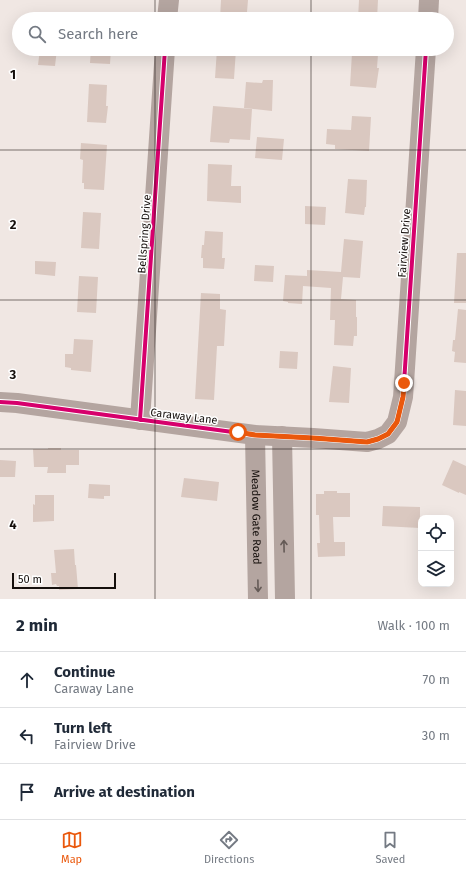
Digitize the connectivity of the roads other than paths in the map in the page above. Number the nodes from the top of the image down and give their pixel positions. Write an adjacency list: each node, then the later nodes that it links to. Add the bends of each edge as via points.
1 (169, 0): 3 (street)
2 (429, 0): 4 (street)
3 (168, 12)
4 (428, 12)
5 (165, 56): 8 (street, Bellspring Drive)
6 (426, 56): 9 (street, Fairview Drive, via 403,397 397,422)
7 (0, 402): 8 (street, Caraway Lane)
8 (140, 420): 10 (street, Caraway Lane)
9 (388, 434): 11 (street, Caraway Lane, via 367,442)
10 (255, 435): 11 (street, Caraway Lane); 12 (street, Meadow Gate Road, one-way to 12)
11 (282, 436): 13 (street, one-way to 11)
12 (258, 599)
13 (285, 599)

